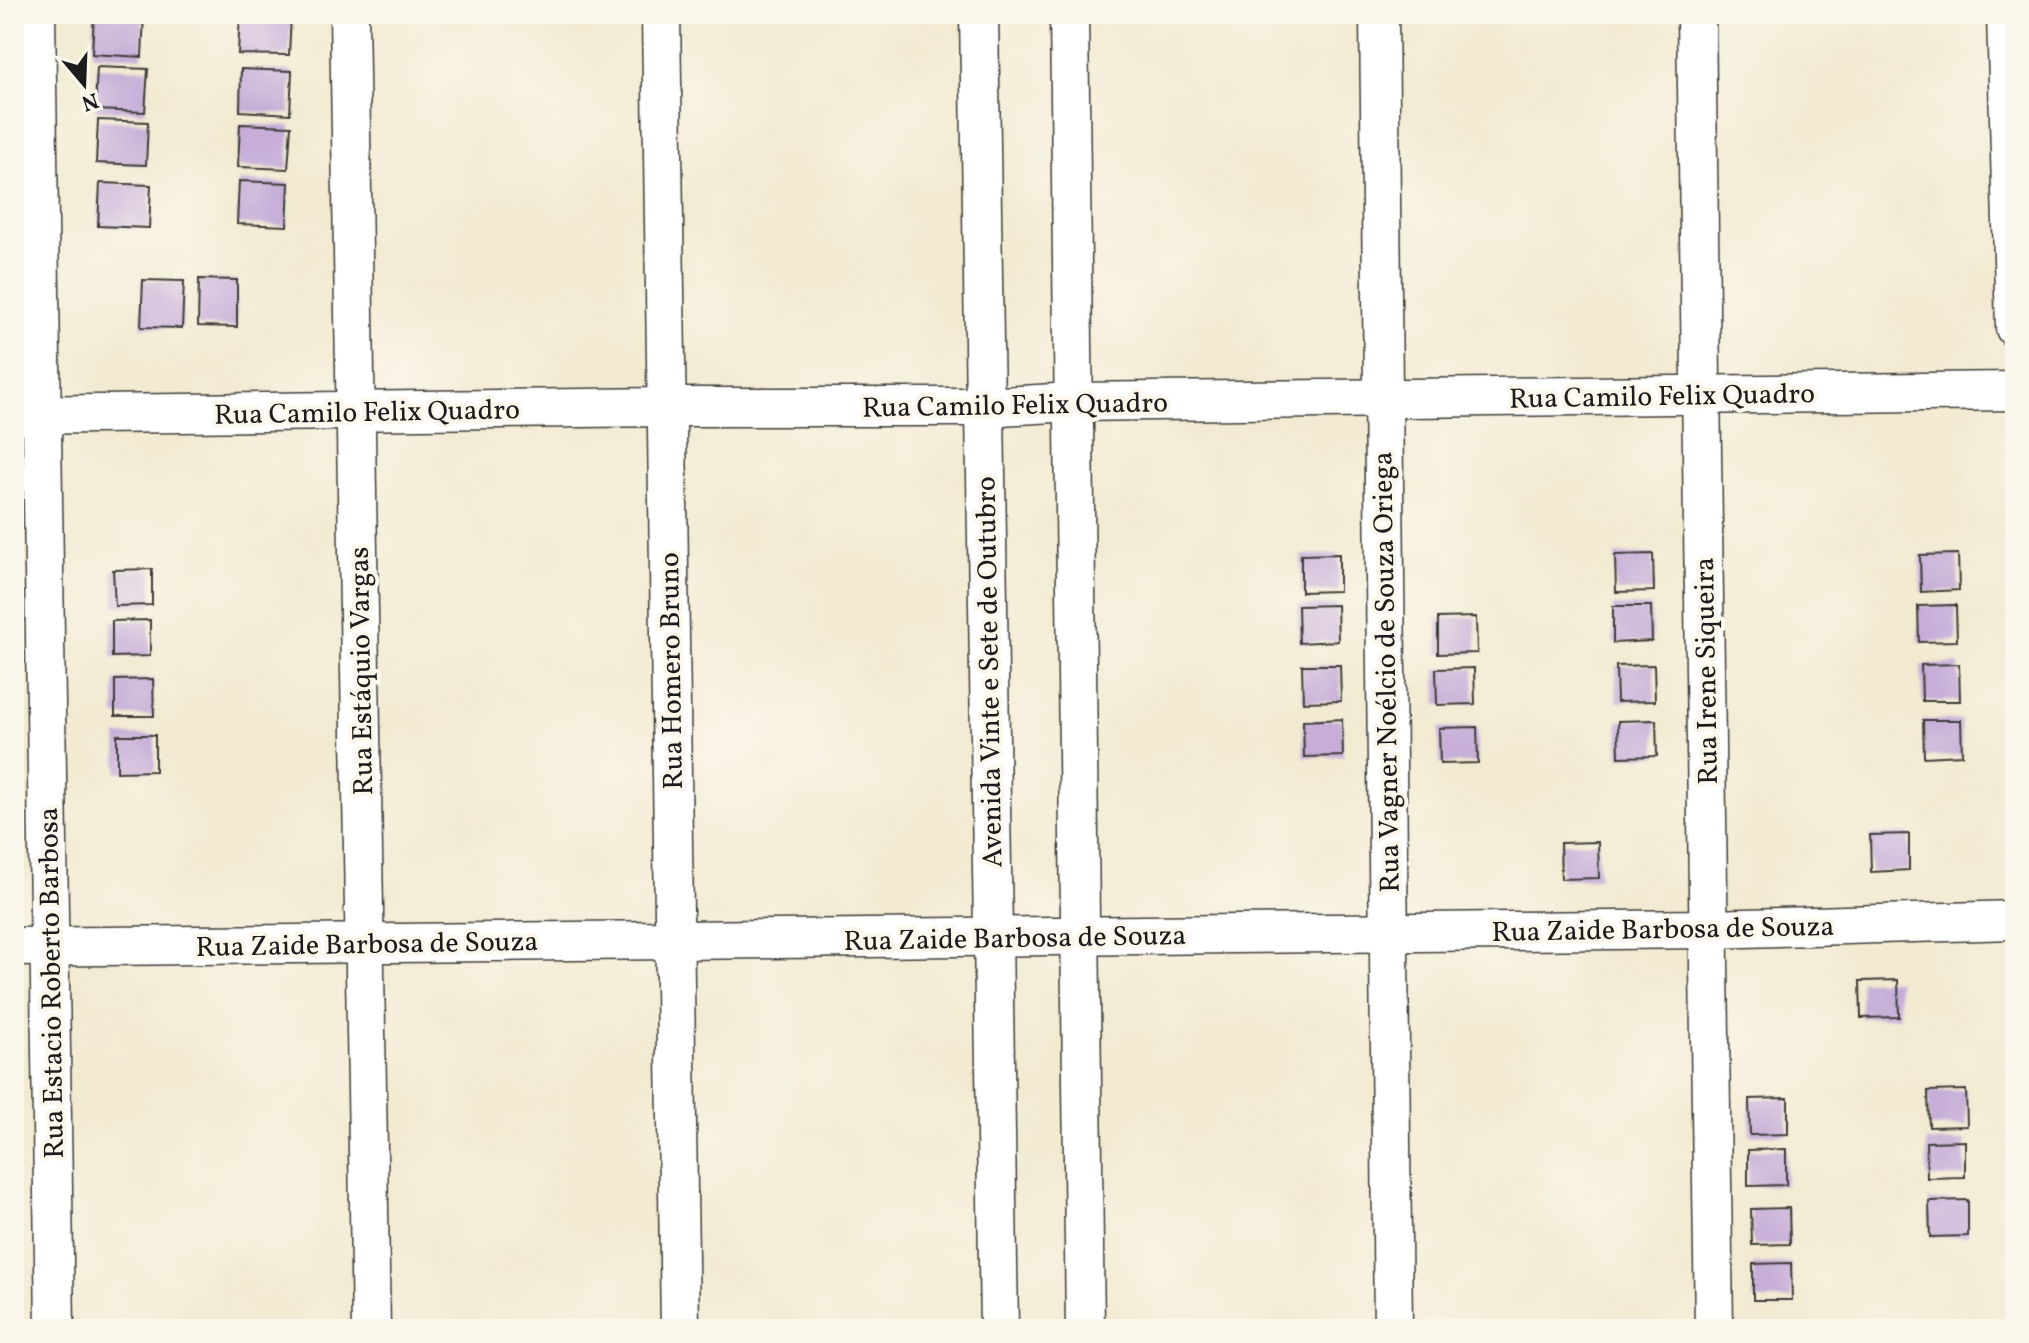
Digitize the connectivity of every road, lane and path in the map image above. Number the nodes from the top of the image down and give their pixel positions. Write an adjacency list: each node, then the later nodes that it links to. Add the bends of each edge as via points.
1 (36, 14): 17 (street, Rua Estacio Roberto Barbosa)
2 (349, 14): 16 (street, Rua Estáquio Vargas)
3 (661, 14): 14 (street, Rua Homero Bruno)
4 (979, 14): 15 (street, Avenida Vinte e Sete de Outubro)
5 (1069, 14): 13 (street)
6 (1379, 14): 12 (street, Rua Vagner Noélcio de Souza Oriega)
7 (1696, 14): 11 (street, Rua Irene Siqueira)
8 (2006, 14): 9 (street)
9 (2015, 328)
10 (2015, 391): 11 (street, Rua Camilo Felix Quadro)
11 (1702, 395): 12 (street, Rua Camilo Felix Quadro); 19 (street, Rua Irene Siqueira)
12 (1382, 398): 13 (street, Rua Camilo Felix Quadro); 20 (street, Rua Vagner Noélcio de Souza Oriega)
13 (1072, 402): 15 (street, Rua Camilo Felix Quadro); 22 (street)
14 (666, 407): 15 (street, Rua Camilo Felix Quadro); 16 (street, Rua Camilo Felix Quadro); 23 (street, Rua Homero Bruno)
15 (984, 407): 21 (street, Avenida Vinte e Sete de Outubro)
16 (356, 411): 17 (street, Rua Camilo Felix Quadro); 24 (street, Rua Estáquio Vargas)
17 (28, 415): 25 (street, Rua Estacio Roberto Barbosa)
18 (2015, 920): 19 (street, Rua Zaide Barbosa de Souza)
19 (1709, 929): 20 (street, Rua Zaide Barbosa de Souza); 32 (street, Rua Irene Siqueira)
20 (1388, 933): 22 (street, Rua Zaide Barbosa de Souza); 31 (street, Rua Vagner Noélcio de Souza Oriega)
21 (993, 936): 22 (street, Rua Zaide Barbosa de Souza); 23 (street, Rua Zaide Barbosa de Souza); 29 (street, Avenida Vinte e Sete de Outubro)
22 (1080, 936): 30 (street)
23 (674, 940): 24 (street, Rua Zaide Barbosa de Souza); 28 (street, Rua Homero Bruno)
24 (365, 943): 25 (street, Rua Zaide Barbosa de Souza); 27 (street, Rua Estáquio Vargas)
25 (32, 947): 26 (street, Rua Estacio Roberto Barbosa)
26 (55, 1329)
27 (371, 1329)
28 (680, 1329)
29 (999, 1329)
30 (1085, 1329)
31 (1393, 1329)
32 (1714, 1329)

